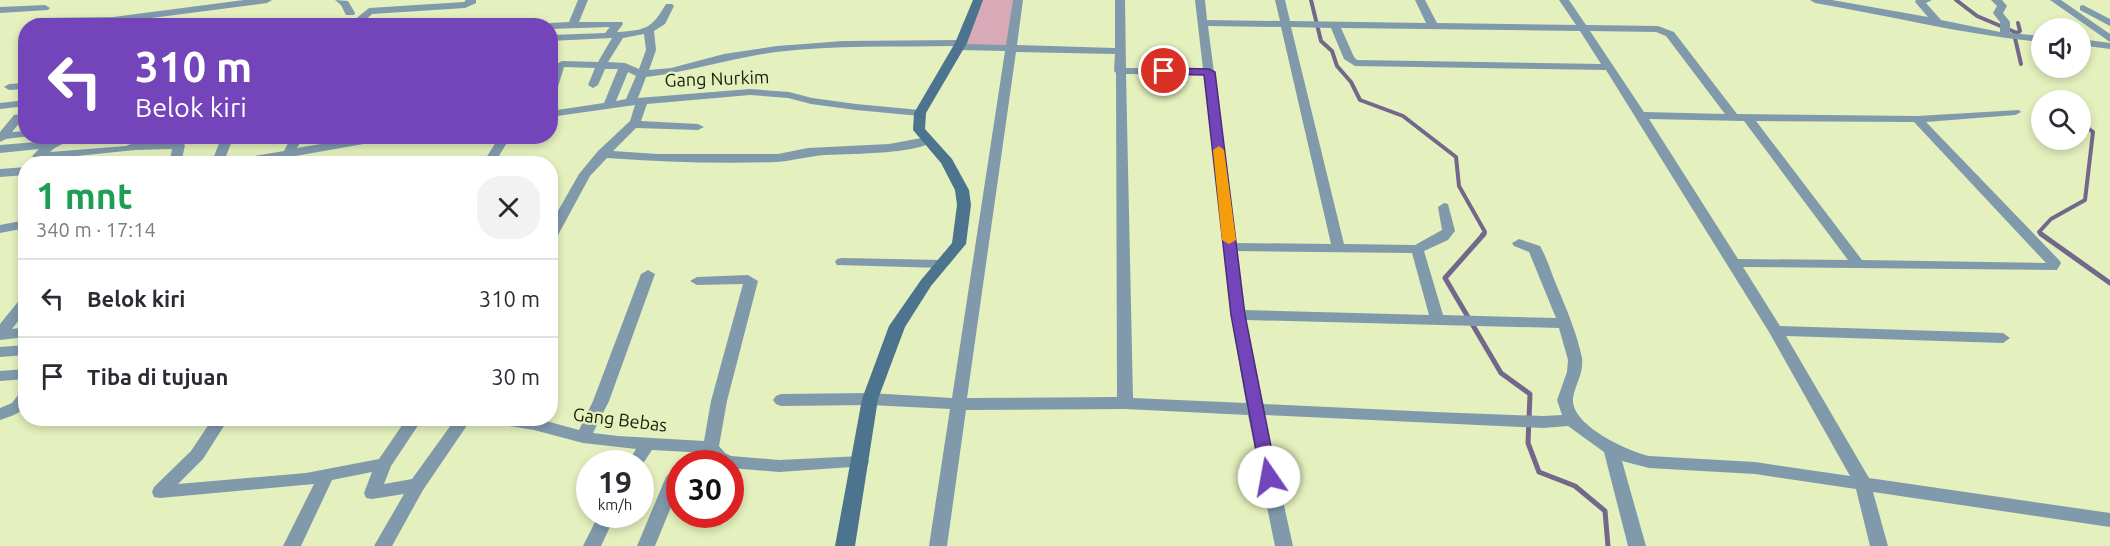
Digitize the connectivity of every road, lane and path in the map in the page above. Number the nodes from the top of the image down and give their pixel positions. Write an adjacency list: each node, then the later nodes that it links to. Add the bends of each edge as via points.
1 (340, 0): 24 (street)
2 (471, 0): 20 (street, via 465,5)
3 (584, 0): 33 (street)
4 (978, 0): 46 (main road)
5 (1018, 0): 48 (street)
6 (1120, 0): 50 (street)
7 (1200, 0): 29 (street)
8 (1280, 0): 30 (street)
9 (1420, 0): 36 (street)
10 (1564, 0): 37 (street)
11 (1815, 0): 31 (street)
12 (1927, 0): 31 (street, via 1920,2)
13 (1990, 0): 14 (street)
14 (1997, 0): 40 (street, via 2002,6 1998,13 2006,22)
15 (2055, 0): 44 (street)
16 (2071, 2): 32 (street)
17 (272, 3): 19 (street)
18 (48, 4): 22 (street); 25 (street)
19 (204, 4): 26 (street)
20 (410, 4): 23 (street)
21 (669, 6): 38 (street, via 658,25)
22 (0, 10)
23 (369, 11): 24 (street); 28 (street)
24 (350, 13): 27 (street)
25 (38, 18)
26 (124, 18)
27 (347, 18)
28 (361, 18)
29 (1204, 23): 30 (street); 56 (street)
30 (1287, 23): 34 (street); 98 (street)
31 (1938, 23): 40 (street)
32 (2110, 23)
33 (573, 24): 35 (street); 39 (street)
34 (1334, 24): 36 (street); 54 (street, via 1354,63)
35 (558, 25)
36 (1433, 26): 37 (street)
37 (1583, 28): 54 (street); 69 (street, via 1650,28 1667,32)
38 (645, 30): 39 (street); 57 (street, via 651,50)
39 (616, 31): 42 (street); 51 (street, via 611,52)
40 (2005, 33): 43 (street)
41 (558, 37): 42 (street)
42 (565, 37): 49 (street)
43 (2031, 37)
44 (2110, 39)
45 (2091, 43): 47 (street)
46 (960, 45): 48 (street); 57 (street, via 843,44 777,49); 67 (main road)
47 (2110, 46)
48 (1010, 49): 50 (street); 121 (street)
49 (560, 50)
50 (1120, 51): 55 (street)
51 (599, 65): 52 (street); 53 (street); 58 (street)
52 (625, 66): 57 (street); 62 (street)
53 (558, 67)
54 (1610, 67): 68 (street)
55 (1119, 71): 56 (street); 120 (street)
56 (1209, 72): 97 (street)
57 (640, 74): 61 (street)
58 (592, 85)
59 (18, 86): 60 (street)
60 (9, 87)
61 (636, 101): 62 (street, Gang Nurkim); 67 (street, Gang Nurkim, via 750,92); 73 (street, via 637,120)
62 (609, 105): 66 (street, Gang Nurkim)
63 (0, 106): 64 (street)
64 (18, 110)
65 (2015, 112): 72 (street)
66 (558, 113)
67 (920, 113): 78 (main road, via 918,126)
68 (1641, 115): 69 (street); 101 (street)
69 (1734, 118): 70 (street)
70 (1748, 118): 72 (street); 103 (street)
71 (18, 119): 77 (street)
72 (1917, 119): 103 (street, via 2054,264 2044,268)
73 (633, 124): 74 (street); 84 (street)
74 (698, 127)
75 (18, 136): 77 (street)
76 (18, 140): 77 (street)
77 (1, 141)
78 (927, 141): 84 (street, via 778,158); 102 (main road, via 958,179 964,205 959,244)
79 (52, 144): 85 (street)
80 (134, 144): 86 (street); 87 (street); 88 (street, via 140,148 179,145)
81 (294, 144): 83 (street)
82 (340, 144): 83 (street)
83 (289, 152): 89 (street)
84 (602, 154): 93 (street, via 585,174)
85 (38, 156)
86 (46, 156)
87 (120, 156)
88 (177, 156)
89 (268, 156)
90 (18, 172): 91 (street)
91 (0, 173)
92 (1444, 207): 99 (street, via 1449,231)
93 (558, 223)
94 (18, 226): 95 (street)
95 (0, 229)
96 (1519, 243): 109 (street, via 1535,249)
97 (1230, 247): 98 (street); 107 (street)
98 (1338, 247): 99 (street)
99 (1417, 249): 108 (street)
100 (842, 262): 102 (street)
101 (1733, 263): 103 (street); 110 (street)
102 (942, 264): 118 (main road, via 897,326)
103 (1858, 265)
104 (648, 274): 130 (street, via 601,400)
105 (697, 281): 135 (street, via 751,281 719,401)
106 (18, 311): 112 (street)
107 (1238, 315): 108 (street); 123 (street)
108 (1437, 319): 109 (street)
109 (1565, 323): 125 (street, via 1575,360 1565,400)
110 (1776, 331): 113 (street); 140 (street)
111 (18, 333): 112 (street)
112 (0, 335)
113 (2003, 338)
114 (18, 351): 115 (street)
115 (0, 352)
116 (18, 375): 117 (street)
117 (0, 376)
118 (870, 399): 119 (street); 121 (street); 136 (main road)
119 (781, 400)
120 (1125, 403): 121 (street); 123 (street)
121 (959, 404): 150 (street)
122 (18, 406): 124 (street)
123 (1255, 409): 125 (street, via 1542,422); 151 (street)
124 (0, 414)
125 (1571, 420): 132 (street)
126 (217, 426): 139 (street, via 197,455 160,492)
127 (410, 426): 138 (street)
128 (459, 426): 141 (street)
129 (542, 426): 130 (street, Gang Bebas)
130 (583, 437): 131 (street, Gang Bebas)
131 (647, 444): 133 (street); 134 (street, Gang Bebas)
132 (1611, 449): 140 (street, via 1649,462 1755,468); 152 (street)
133 (643, 450)
134 (698, 450)
135 (715, 450)
136 (861, 462): 137 (street, Gang Bebas, via 779,466); 149 (main road)
137 (744, 463)
138 (384, 464): 139 (street); 141 (street, via 372,493)
139 (325, 477): 145 (street)
140 (1863, 483): 143 (street); 153 (street)
141 (417, 485): 146 (street)
142 (666, 497): 148 (street)
143 (2110, 520)
144 (601, 528): 147 (street)
145 (292, 546)
146 (383, 546)
147 (592, 546)
148 (646, 546)
149 (844, 546)
150 (938, 546)
151 (1284, 546)
152 (1637, 546)
153 (1879, 546)

